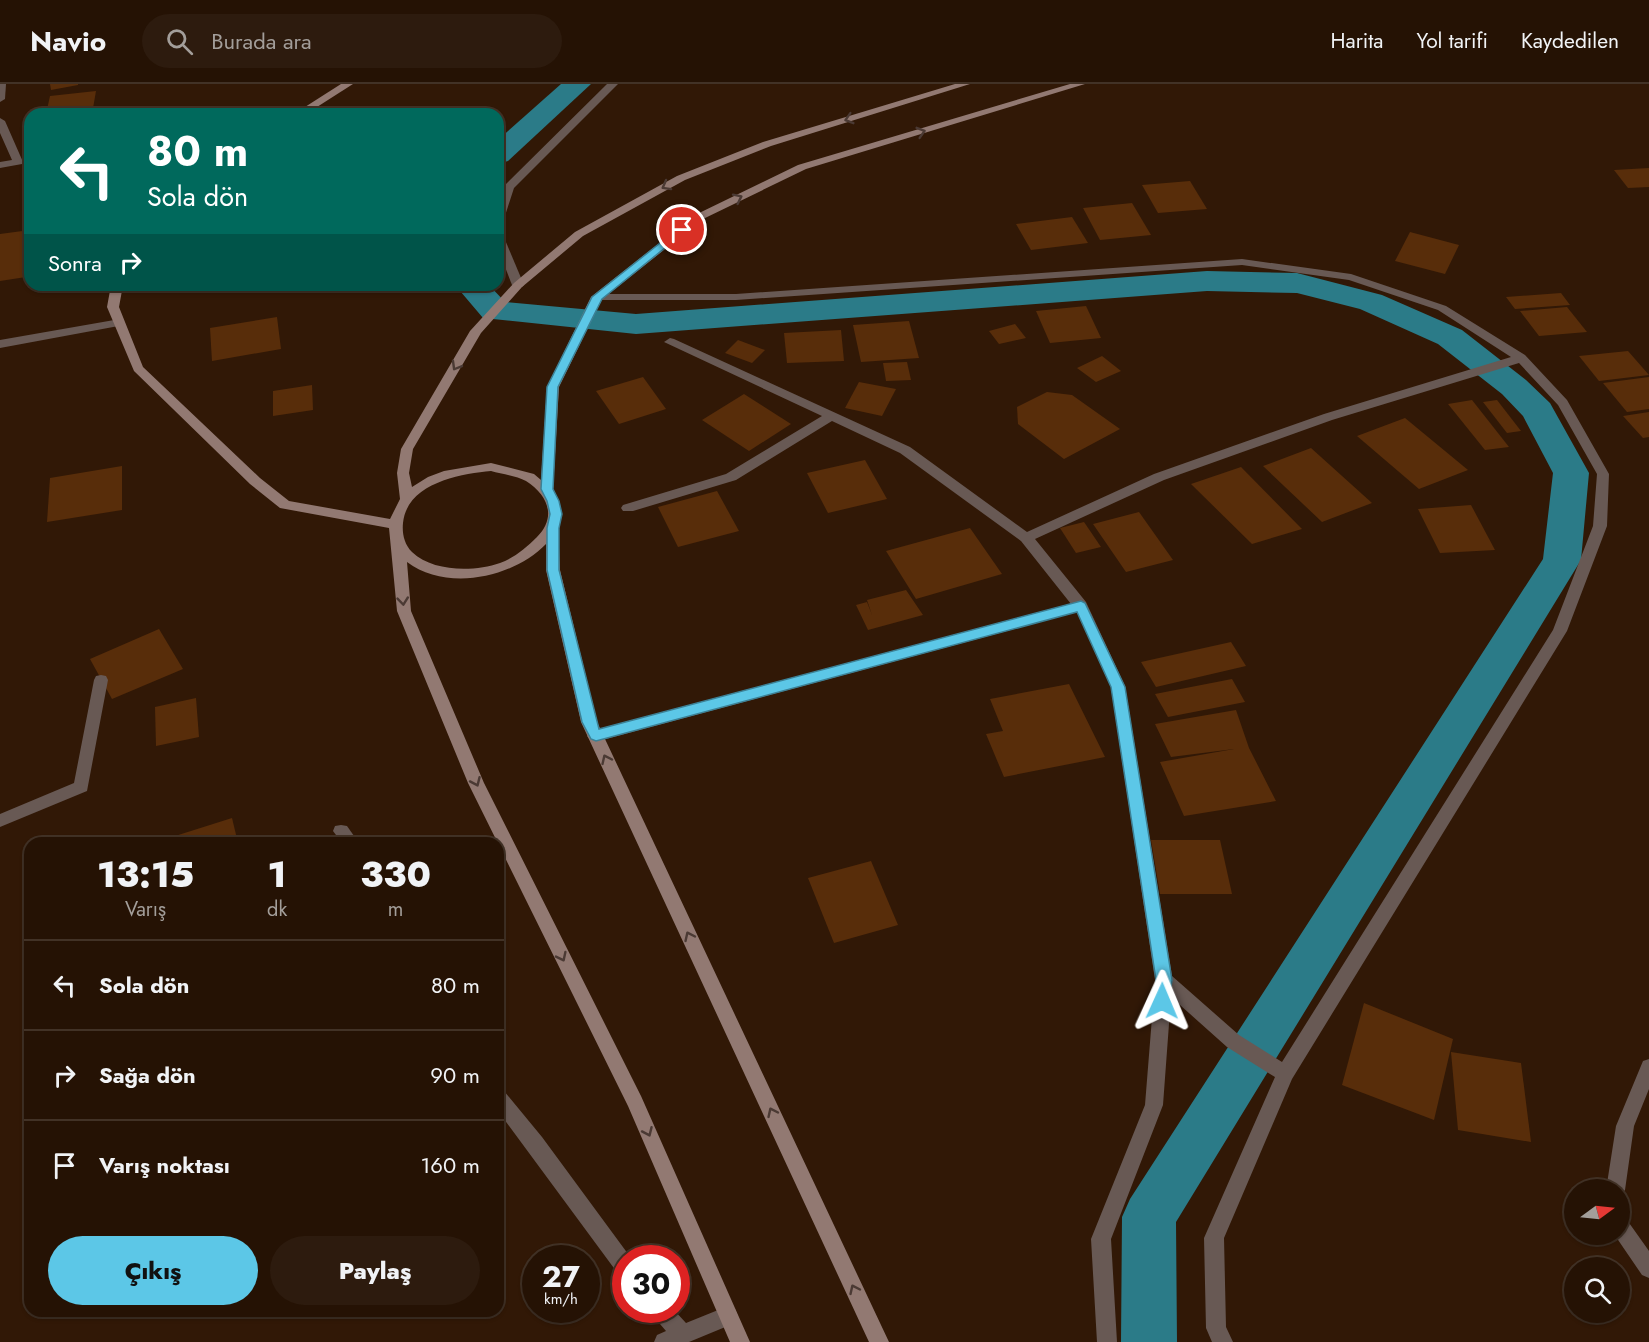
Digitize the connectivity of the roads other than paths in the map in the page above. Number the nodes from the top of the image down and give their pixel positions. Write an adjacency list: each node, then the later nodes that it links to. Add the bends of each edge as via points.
1 (2, 84): 6 (street)
2 (348, 84): 7 (main road)
3 (613, 84): 10 (street, via 509,187)
4 (965, 84): 12 (main road, one-way to 12, via 767,144 681,178 579,234)
5 (1080, 84): 14 (main road, one-way to 5, via 699,217 802,167)
6 (0, 99)
7 (309, 108)
8 (0, 121): 9 (street, via 18,162)
9 (0, 165)
10 (504, 203)
11 (504, 255): 12 (street)
12 (514, 289): 21 (main road, one-way to 21, via 476,331 407,449)
13 (116, 291): 15 (main road, via 113,307)
14 (595, 302): 18 (street, via 736,297 1242,262 1351,277 1442,308); 20 (main road, via 552,387)
15 (120, 323): 17 (street); 23 (main road, via 138,368 285,505)
16 (670, 342): 19 (street)
17 (0, 344)
18 (1521, 358): 25 (street, via 1328,417 1159,477); 35 (street, via 1563,404 1603,474 1600,526 1560,631)
19 (831, 416): 22 (street, via 731,477); 25 (street, via 905,450)
20 (547, 489): 21 (main road, via 513,470 475,468 444,475 423,485); 24 (main road, via 556,514)
21 (407, 499): 23 (main road)
22 (628, 507)
23 (395, 524): 26 (main road)
24 (553, 528): 26 (main road, via 542,544 524,558 476,574 450,574 427,568 409,557); 29 (main road, via 553,570 589,722)
25 (1026, 537): 27 (street)
26 (398, 543): 31 (main road, one-way to 31, via 404,611)
27 (1081, 606): 29 (street); 33 (street, via 1118,687)
28 (101, 680): 30 (street, via 81,787)
29 (596, 736): 46 (main road, one-way to 29)
30 (0, 821)
31 (503, 837)
32 (504, 840): 41 (main road, one-way to 41, via 634,1102)
33 (1164, 980): 35 (street, via 1233,1041); 47 (street, via 1154,1105 1101,1239)
34 (1649, 1067): 37 (street, via 1625,1126)
35 (1285, 1074): 48 (street, via 1214,1238 1216,1328)
36 (504, 1104): 39 (street)
37 (1617, 1179)
38 (1630, 1241): 40 (street)
39 (612, 1249)
40 (1649, 1268)
41 (728, 1316): 43 (street); 45 (main road)
42 (673, 1323): 43 (street)
43 (683, 1334): 44 (street)
44 (664, 1342)
45 (740, 1342)
46 (879, 1342)
47 (1107, 1342)
48 (1223, 1342)

